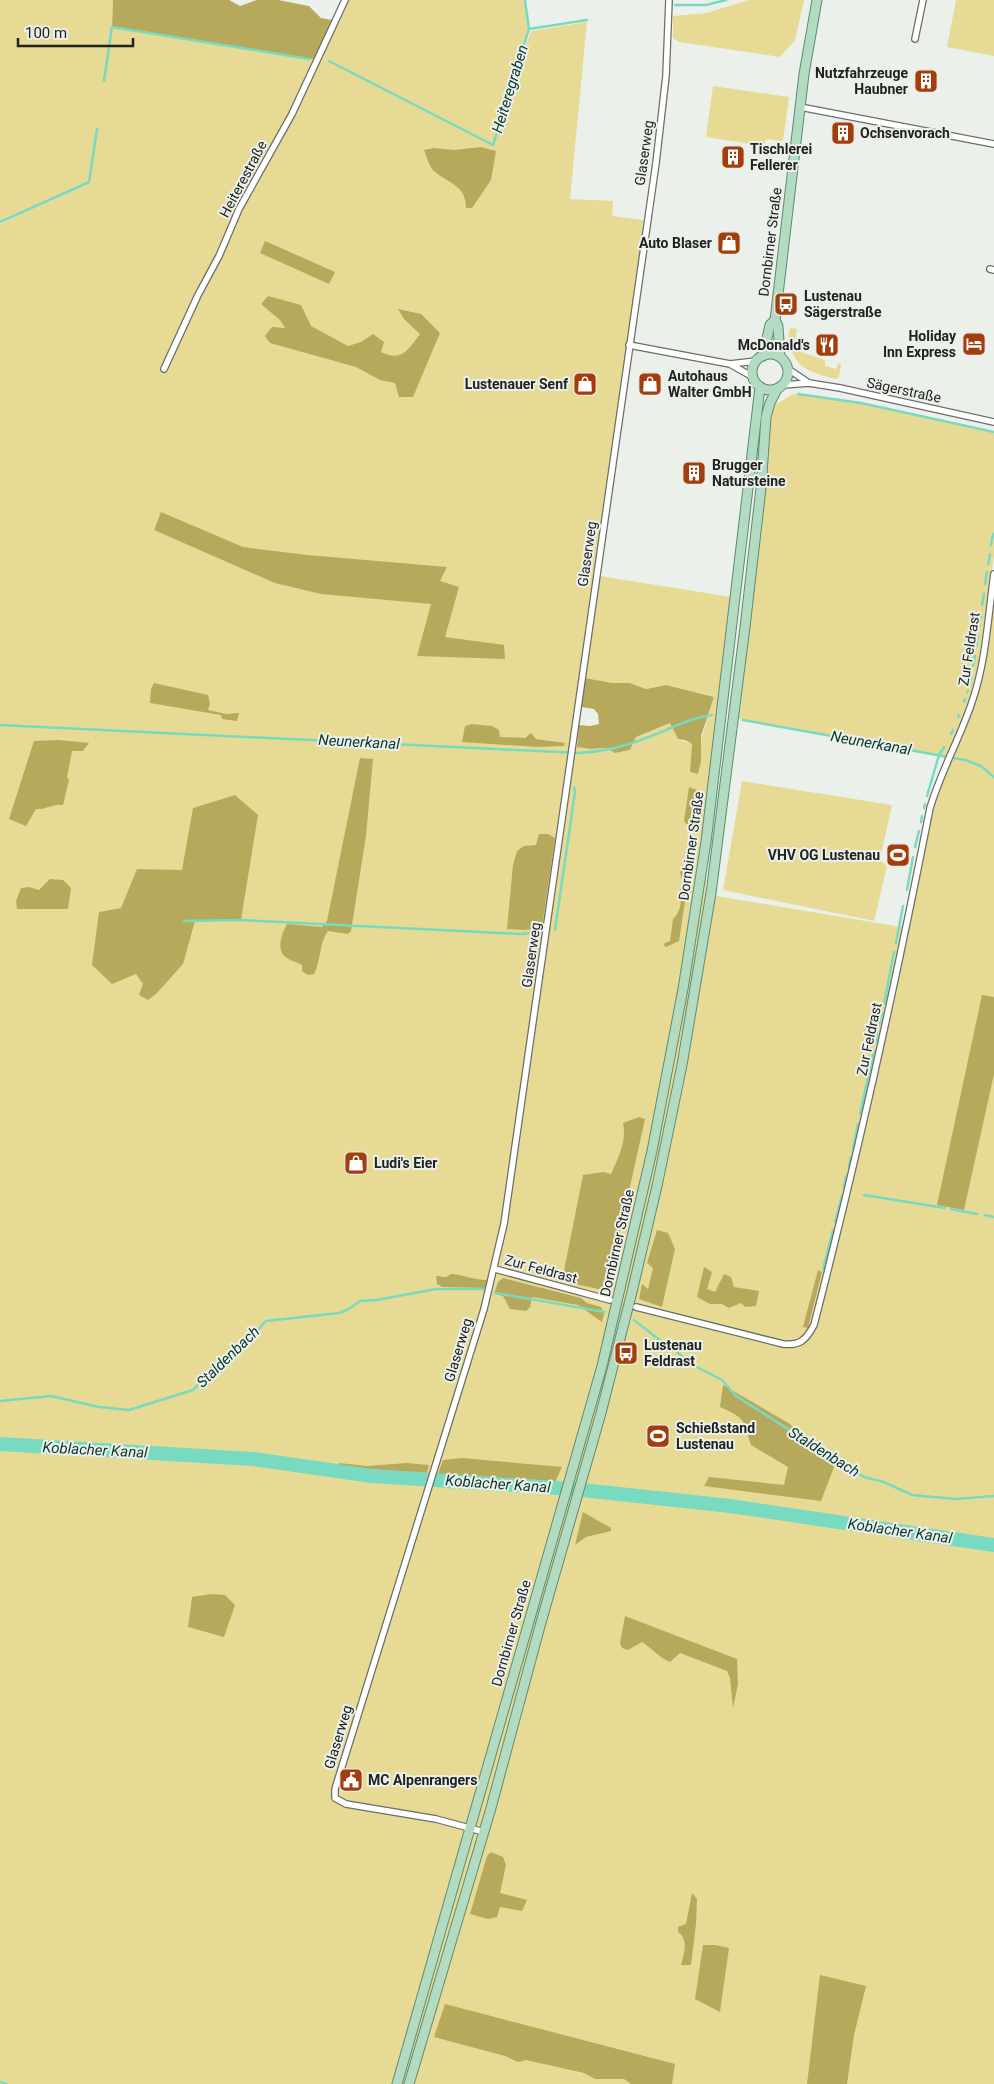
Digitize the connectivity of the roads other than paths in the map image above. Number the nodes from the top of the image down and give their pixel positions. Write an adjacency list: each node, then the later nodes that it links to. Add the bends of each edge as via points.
1 (345, 0): 14 (street, Heiterestraße, via 292,114 238,209)
2 (669, 0): 9 (street, Glaserweg, via 663,104)
3 (817, 0): 6 (main road, Dornbirner Straße)
4 (924, 0): 5 (street)
5 (914, 39)
6 (800, 108): 7 (street); 8 (main road, Dornbirner Straße)
7 (994, 144)
8 (775, 320): 10 (main road, Dornbirner Straße); 11 (main road, Dornbirner Straße, via 770,325)
9 (629, 345): 12 (street); 21 (street, Glaserweg)
10 (780, 357): 11 (main road); 13 (main road, Dornbirner Straße)
11 (760, 358): 12 (street); 15 (main road, Dornbirner Straße, via 753,369)
12 (730, 364): 15 (street)
13 (788, 369): 16 (street, Sägerstraße); 18 (main road, Dornbirner Straße, via 787,378)
14 (164, 370)
15 (753, 377): 17 (main road)
16 (808, 383): 18 (street, Sägerstraße); 19 (street, Sägerstraße)
17 (760, 387): 18 (main road, via 771,390); 24 (main road, Dornbirner Straße, via 715,775 683,989 640,1205 602,1366)
18 (780, 387): 25 (main road, Dornbirner Straße, via 766,417 761,488 728,769 682,1065 632,1292)
19 (994, 422)
20 (994, 574): 23 (street, Zur Feldrast, via 976,690 930,808 863,1129 808,1338 793,1345 783,1344)
21 (495, 1269): 22 (street, Zur Feldrast); 24 (street, Glaserweg, via 338,1776 335,1798 346,1804)
22 (610, 1300)
23 (636, 1306)
24 (469, 1828): 25 (street); 26 (main road, Dornbirner Straße)
25 (484, 1832): 27 (main road, Dornbirner Straße)
26 (397, 2084)
27 (409, 2084)

